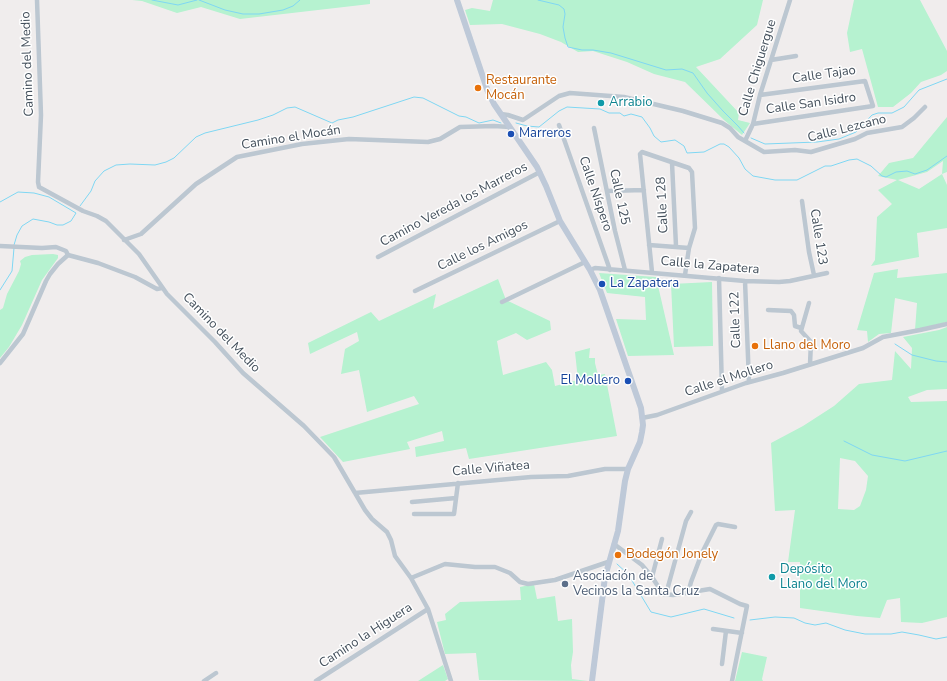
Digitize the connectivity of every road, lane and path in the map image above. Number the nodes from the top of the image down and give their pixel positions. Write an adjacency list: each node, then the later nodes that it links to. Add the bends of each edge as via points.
1 (37, 0): 21 (street, Camino del Medio, via 41,115 38,185 83,211 102,218)
2 (458, 0): 9 (main road, via 484,82)
3 (790, 0): 5 (street, Calle Chiguergue)
4 (796, 56): 5 (street)
5 (771, 60): 6 (street, Calle Chiguergue)
6 (760, 95): 7 (street, Calle Tajao, via 865,81); 10 (street, Calle Chiguergue)
7 (873, 106): 10 (street, Calle San Isidro)
8 (925, 107): 14 (street, Calle Lezcano, via 902,127 867,133 811,152 764,152)
9 (501, 114): 12 (main road); 14 (street, Calle Lezcano, via 523,120 559,96 570,93 624,97 722,123)
10 (753, 124): 14 (street, Calle Chiguergue)
11 (559, 125): 30 (street, Calle Níspero)
12 (510, 127): 16 (main road); 21 (street, Camino el Mocán, via 460,128 440,140 428,142 349,139 302,144 238,157 196,184 140,234)
13 (594, 128): 18 (street, Calle 125)
14 (745, 141)
15 (672, 163): 17 (street, via 642,152 640,154); 24 (street, Calle 128); 25 (street, via 691,170 695,228)
16 (540, 172): 20 (main road); 27 (street, Camino Vereda los Marreros)
17 (644, 190): 18 (street); 22 (street)
18 (607, 191): 31 (street, Calle 125)
19 (802, 201): 35 (street, Calle 123, via 808,252)
20 (560, 221): 28 (main road); 39 (street, Calle los Amigos)
21 (124, 240): 38 (street, Camino del Medio, via 139,254)
22 (650, 245): 24 (street); 32 (street)
23 (0, 246): 26 (street, via 56,247 66,251)
24 (676, 246): 25 (street)
25 (689, 248): 34 (street)
26 (68, 255): 38 (street, via 136,277 157,289); 45 (street, via 50,274 23,334)
27 (378, 257)
28 (585, 262): 29 (main road); 40 (street)
29 (590, 270): 30 (street, Calle la Zapatera); 49 (main road, via 600,290 641,408)
30 (610, 270): 31 (street, Calle la Zapatera)
31 (625, 270): 32 (street, Calle la Zapatera)
32 (652, 272): 34 (street, Calle la Zapatera)
33 (827, 273): 35 (street, Calle la Zapatera)
34 (685, 275): 36 (street, Calle la Zapatera)
35 (814, 275): 37 (street, Calle la Zapatera, via 790,281)
36 (719, 278): 37 (street, Calle la Zapatera); 48 (street)
37 (745, 281): 47 (street, Calle 122)
38 (162, 288): 52 (street, Camino del Medio, via 243,373 325,446 338,462)
39 (415, 291)
40 (502, 302)
41 (809, 303): 44 (street)
42 (768, 310): 44 (street, via 791,311 795,326)
43 (947, 324): 46 (street, Calle el Mollero, via 880,338 863,348)
44 (801, 328): 46 (street, via 802,333 811,342)
45 (0, 363)
46 (810, 364): 47 (street, Calle el Mollero)
47 (749, 382): 48 (street, Calle el Mollero)
48 (722, 391): 49 (street, Calle el Mollero)
49 (642, 418): 50 (main road, via 640,442)
50 (628, 469): 51 (street, Calle Viñatea, via 605,469 568,476); 59 (main road)
51 (458, 483): 52 (street, Calle Viñatea); 53 (street)
52 (355, 493): 62 (street, Camino del Medio, via 369,515 387,532 395,556)
53 (456, 498): 54 (street); 56 (street, via 454,514)
54 (412, 502)
55 (691, 512): 64 (street, via 686,521)
56 (414, 514)
57 (735, 527): 63 (street, via 718,524 716,526 702,553)
58 (662, 539): 61 (street)
59 (614, 544): 60 (main road); 61 (street, via 640,562)
60 (608, 562): 62 (street, via 555,580 528,584 495,567 445,564); 74 (main road)
61 (652, 577): 64 (street, via 660,591)
62 (411, 578): 65 (street, Camino del Medio)
63 (688, 593): 64 (street); 68 (street, via 710,590 747,606)
64 (666, 594)
65 (428, 609): 72 (street, Camino la Higuera); 73 (street, Camino del Medio)
66 (713, 629): 67 (street)
67 (726, 631): 68 (street); 69 (street)
68 (742, 634): 75 (street)
69 (722, 664)
70 (216, 673): 71 (street)
71 (204, 681)
72 (316, 681)
73 (451, 681)
74 (592, 681)
75 (732, 681)

